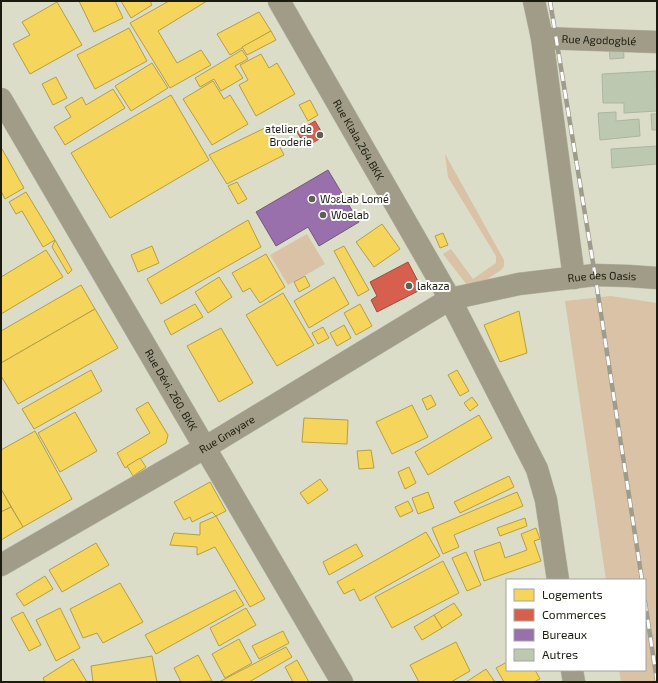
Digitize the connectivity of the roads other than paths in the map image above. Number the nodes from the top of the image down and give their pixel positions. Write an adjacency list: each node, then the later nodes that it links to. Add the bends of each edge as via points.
1 (279, 1): 9 (street, Rue Klala,264.BKK)
2 (534, 1): 3 (street)
3 (542, 38): 4 (street, Rue Agodogblé); 6 (street)
4 (657, 42)
5 (1, 99): 10 (street, Rue Dévi. 260. BKK)
6 (574, 278): 7 (street, Rue des Oasis, via 595,275); 8 (street, Rue des Oasis)
7 (657, 278)
8 (519, 284): 9 (street, Rue Gnayare)
9 (450, 299): 10 (street, Rue Gnayare); 12 (street, Rue Klala,264.BKK, via 537,469 546,500)
10 (206, 447): 11 (street, Rue Gnayare); 14 (street, Rue Dévi. 260. BKK)
11 (1, 565)
12 (558, 579)
13 (572, 671): 15 (street)
14 (342, 682)
15 (574, 682)

